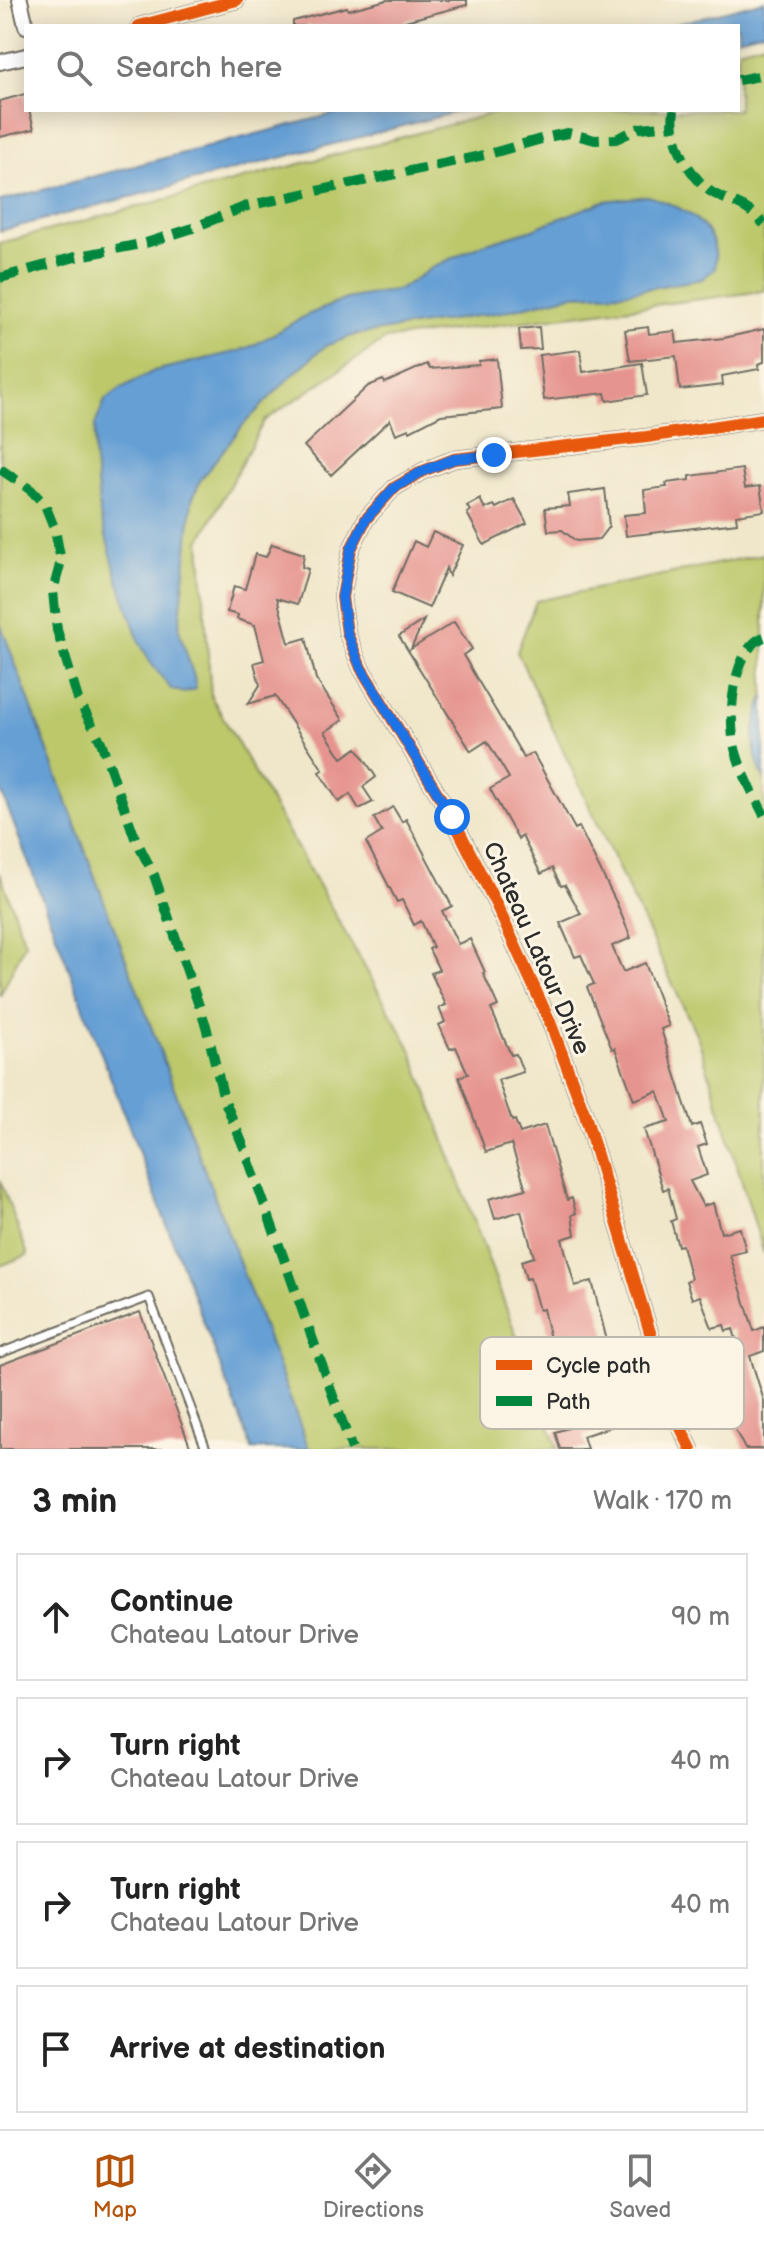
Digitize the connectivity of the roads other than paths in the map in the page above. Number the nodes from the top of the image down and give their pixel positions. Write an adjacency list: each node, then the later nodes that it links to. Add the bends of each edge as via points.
1 (20, 0): 3 (street)
2 (237, 0): 4 (street)
3 (26, 24)
4 (147, 24)
5 (24, 56): 6 (street)
6 (0, 62)
7 (764, 419): 8 (street, Chateau Latour Drive, via 454,459 423,471 394,488 366,519 351,549 342,597 347,633 361,668 452,817 550,1022 585,1115)
8 (651, 1337)
9 (0, 1353): 11 (lane, via 149,1297)
10 (681, 1429): 12 (street, Chateau Latour Drive)
11 (206, 1449)
12 (691, 1449)

